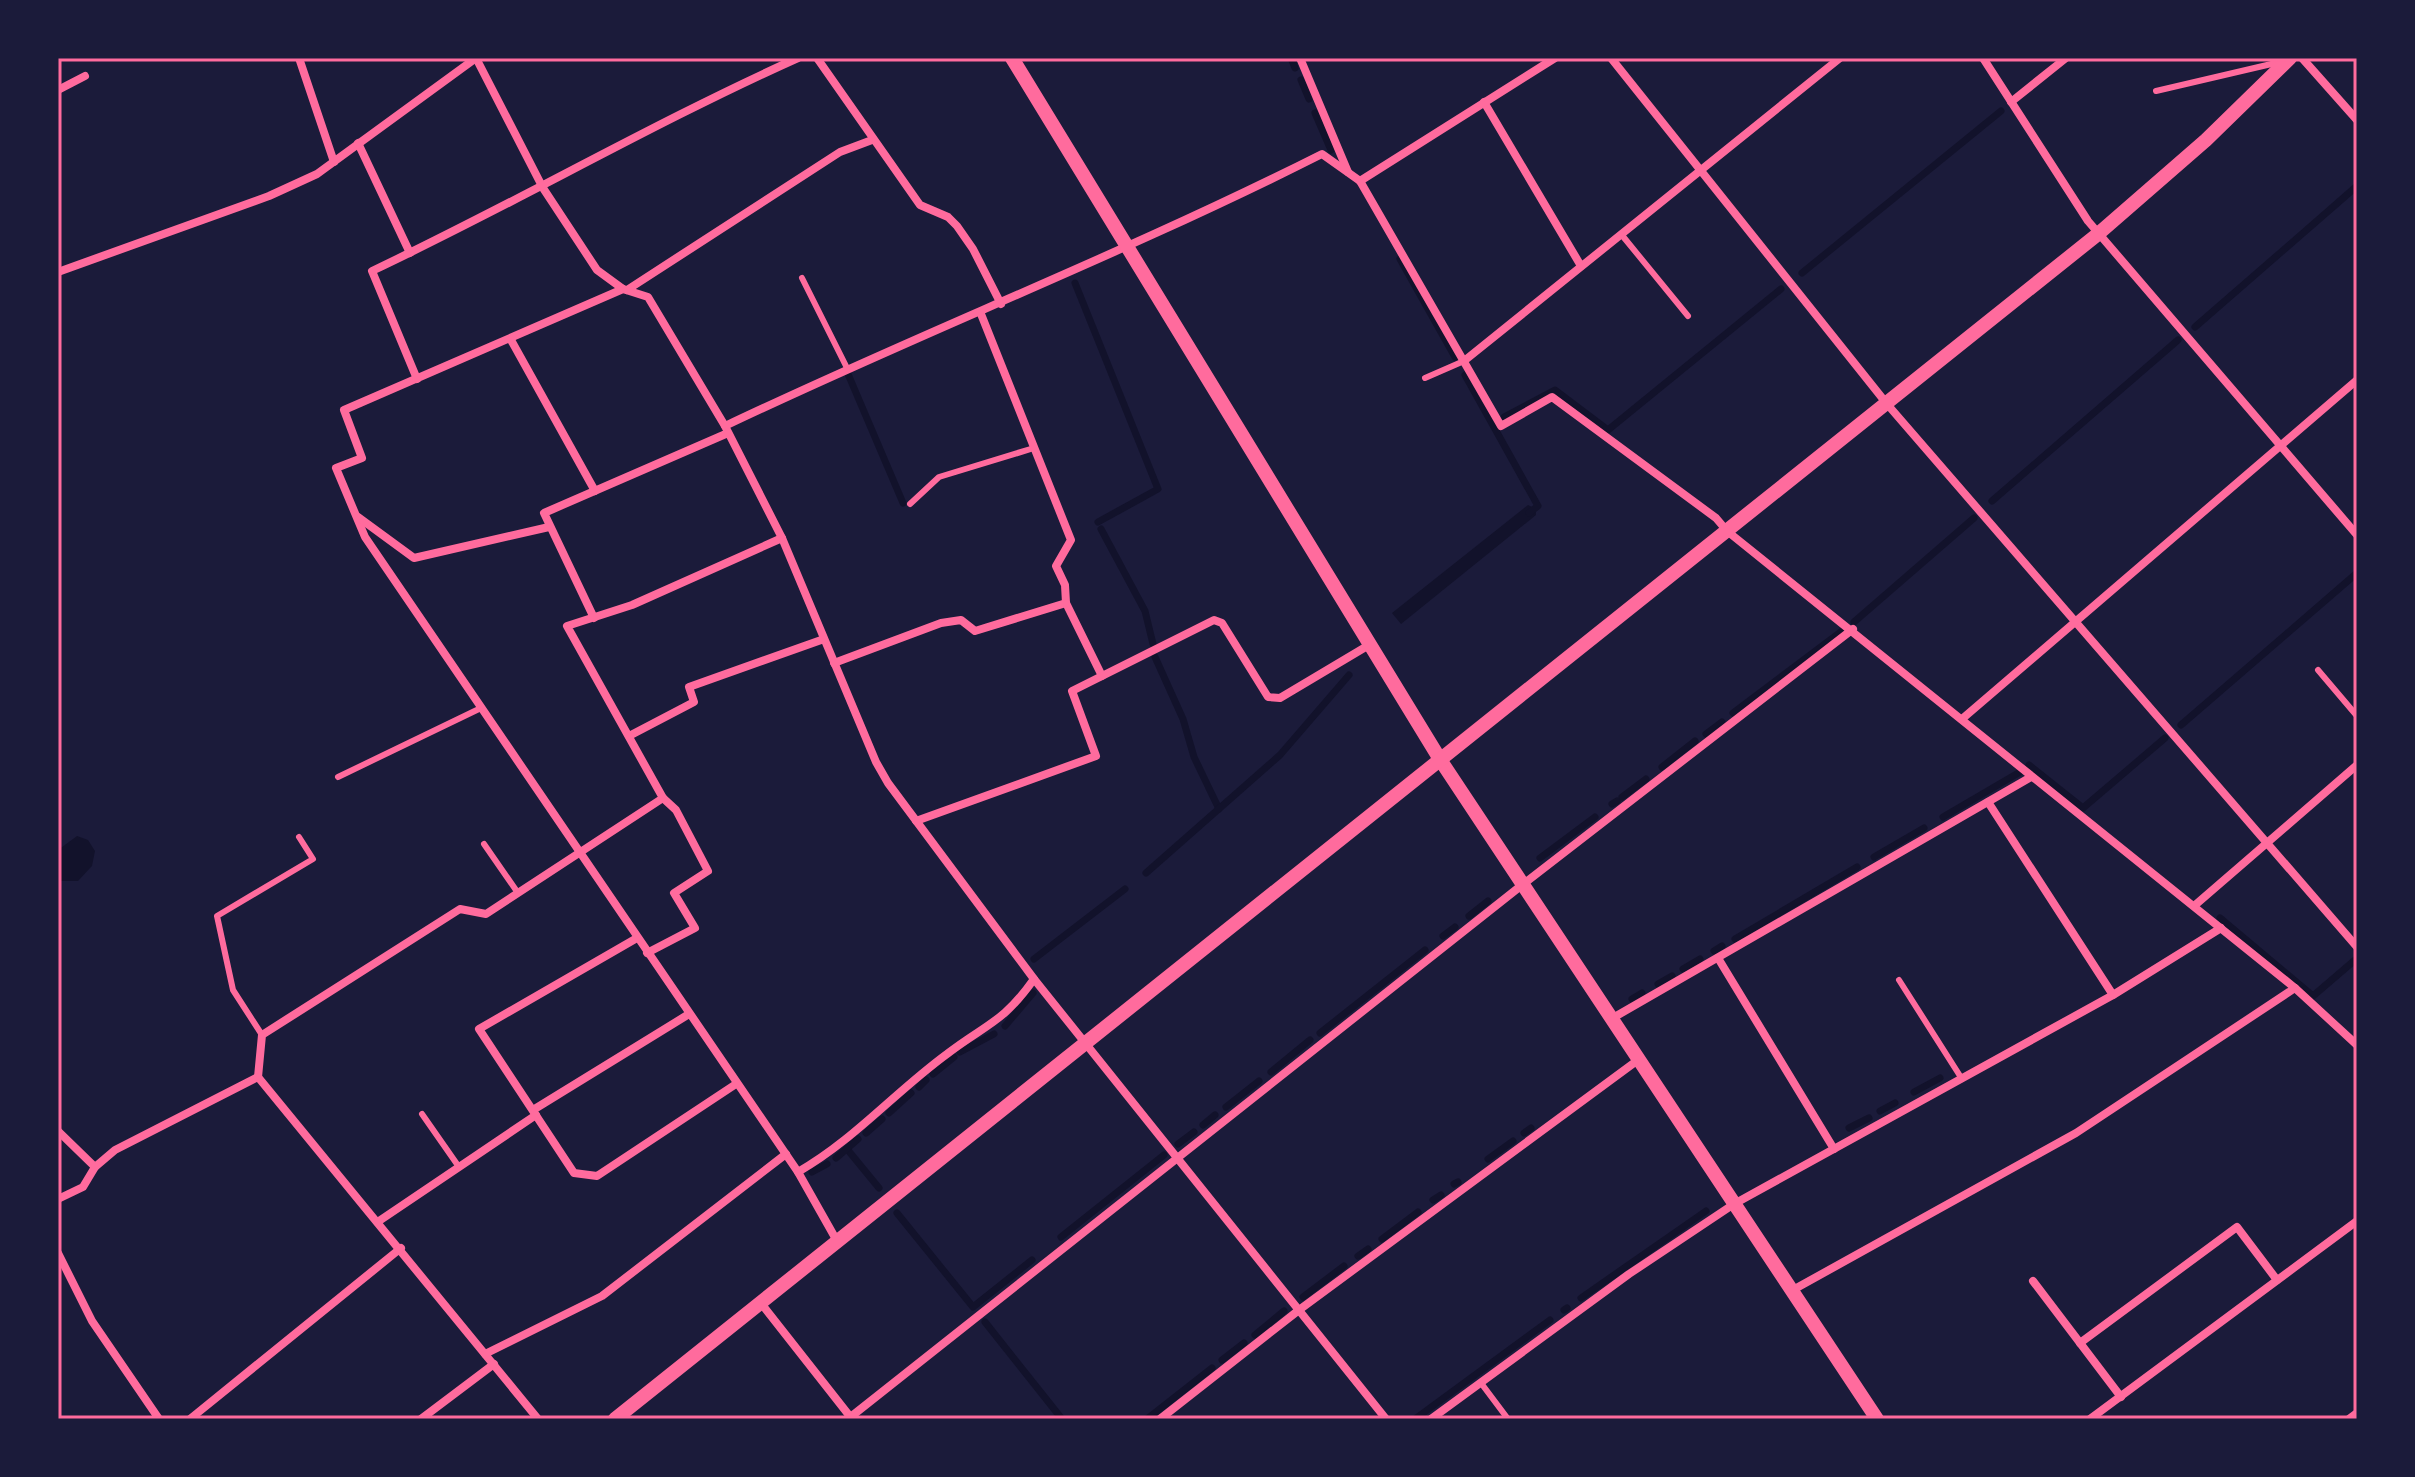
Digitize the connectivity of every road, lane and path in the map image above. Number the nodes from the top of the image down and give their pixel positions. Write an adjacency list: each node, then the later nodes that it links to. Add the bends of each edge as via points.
1 (299, 58): 21 (street)
2 (476, 58): 20 (street); 25 (street)
3 (798, 58): 25 (street, via 678,114)
4 (817, 58): 19 (street)
5 (1012, 58): 28 (street)
6 (1300, 58): 23 (street)
7 (1555, 58): 16 (street)
8 (1611, 58): 22 (street)
9 (1840, 58): 22 (street)
10 (1983, 58): 17 (street)
11 (2066, 58): 17 (street)
12 (2293, 59): 15 (lane); 18 (street); 27 (street)
13 (85, 76): 14 (street)
14 (58, 90)
15 (2156, 91)
16 (1484, 102): 24 (street); 30 (street)
17 (2011, 102): 27 (street)
18 (2357, 120)
19 (872, 140): 33 (street, via 840,152); 34 (street, via 920,205 957,226)
20 (358, 143): 21 (street); 29 (street)
21 (334, 162): 31 (street, via 269,196)
22 (1699, 171): 26 (street); 43 (street)
23 (1348, 173): 24 (street); 28 (street, via 1322,154)
24 (1360, 181): 38 (street)
25 (543, 188): 29 (street); 33 (street, via 597,270)
26 (1621, 234): 30 (street); 36 (lane)
27 (2098, 234): 43 (street); 45 (street)
28 (1127, 246): 34 (street); 59 (street)
29 (410, 253): 41 (street, via 372,271)
30 (1581, 266): 38 (street)
31 (58, 272)
32 (802, 278): 39 (lane)
33 (625, 290): 37 (street); 44 (street, via 648,297)
34 (1001, 304): 35 (street)
35 (981, 314): 39 (street); 46 (street)
36 (1688, 316)
37 (511, 340): 41 (street); 47 (street)
38 (1464, 361): 40 (lane); 51 (street, via 1501,426 1552,397)
39 (847, 368): 44 (street)
40 (1425, 378)
41 (417, 379): 49 (street, via 344,410 362,458 336,468)
42 (2357, 380): 45 (street)
43 (1887, 404): 51 (street); 56 (street)
44 (727, 429): 47 (street); 53 (street)
45 (2280, 446): 52 (street); 56 (street)
46 (1034, 448): 48 (lane, via 939,477); 54 (street, via 1071,540 1056,566)
47 (595, 491): 50 (street, via 544,513)
48 (910, 504)
49 (356, 516): 50 (street, via 414,558); 63 (street)
50 (549, 527): 55 (street)
51 (1727, 531): 57 (street); 67 (street)
52 (2357, 535)
53 (782, 538): 55 (street); 58 (street)
54 (1066, 603): 60 (street, via 975,631 961,620 941,623); 62 (street)
55 (594, 618): 66 (street, via 567,626)
56 (2077, 621): 65 (street); 75 (street)
57 (1853, 629): 65 (street); 78 (street)
58 (824, 639): 60 (street); 66 (street, via 689,687 694,702)
59 (1369, 645): 62 (street, via 1280,698 1268,697 1222,623 1214,620); 67 (street)
60 (834, 663): 73 (street, via 876,762)
61 (2318, 670): 64 (lane)
62 (1102, 676): 73 (street, via 1072,691 1096,756)
63 (481, 708): 69 (lane); 77 (street)
64 (2357, 716)
65 (1962, 719): 70 (street)
66 (629, 736): 71 (street)
67 (1441, 761): 78 (street); 93 (street)
68 (2357, 765): 75 (street)
69 (338, 777)
70 (2031, 777): 72 (street); 80 (street)
71 (663, 798): 77 (street); 84 (street, via 676,810 708,871 674,893 695,928)
72 (1988, 802): 85 (street); 89 (street)
73 (916, 821): 86 (street)
74 (299, 837): 92 (lane, via 313,859 217,916 233,990)
75 (2267, 843): 80 (street); 83 (street)
76 (484, 844): 79 (lane)
77 (580, 853): 79 (street); 82 (street)
78 (1522, 885): 91 (street); 104 (street)
79 (518, 893): 92 (street, via 486,914 460,909)
80 (2194, 906): 81 (street)
81 (2221, 928): 88 (street); 89 (street)
82 (637, 938): 84 (street); 99 (street, via 479,1029)
83 (2357, 947)
84 (647, 953): 90 (street)
85 (1718, 958): 91 (street); 102 (street)
86 (1034, 979): 93 (street); 107 (street, via 1002,1019 948,1052 833,1152)
87 (1899, 980): 97 (lane)
88 (2295, 988): 94 (street); 117 (street, via 2076,1133)
89 (2113, 995): 97 (street)
90 (689, 1014): 98 (street); 99 (street)
91 (1611, 1019): 95 (street)
92 (262, 1035): 96 (street)
93 (1087, 1042): 104 (street); 112 (street)
94 (2357, 1045)
95 (1638, 1060): 109 (street); 119 (street)
96 (258, 1077): 105 (street, via 115,1150); 110 (street)
97 (1962, 1079): 102 (street)
98 (736, 1084): 99 (street, via 597,1176 574,1173); 103 (street)
99 (534, 1112): 106 (street)
100 (422, 1114): 106 (lane)
101 (58, 1131): 105 (street)
102 (1834, 1149): 109 (street)
103 (786, 1154): 107 (street); 121 (street, via 602,1296)
104 (1178, 1157): 119 (street); 126 (street)
105 (95, 1167): 108 (street, via 83,1187)
106 (459, 1167): 110 (street)
107 (798, 1172): 112 (street)
108 (58, 1199)
109 (1734, 1204): 117 (street); 123 (street)
110 (379, 1221): 113 (street)
111 (2357, 1221): 115 (street)
112 (837, 1241): 118 (street)
113 (401, 1248): 121 (street); 128 (street)
114 (58, 1253): 127 (street, via 92,1321)
115 (2277, 1280): 120 (street, via 2237,1227); 124 (street)
116 (2033, 1281): 120 (street)
117 (1791, 1291): 136 (street)
118 (760, 1302): 126 (street); 131 (street)
119 (1299, 1310): 132 (street); 133 (street)
120 (2080, 1343): 124 (street)
121 (485, 1354): 122 (street)
122 (494, 1364): 129 (street); 130 (street)
123 (1481, 1383): 134 (street); 135 (lane)
124 (2121, 1397): 137 (street)
125 (2357, 1413): 138 (street)
126 (850, 1418)
127 (159, 1419)
128 (190, 1419)
129 (421, 1419)
130 (538, 1419)
131 (615, 1419)
132 (1160, 1419)
133 (1386, 1419)
134 (1431, 1419)
135 (1508, 1419)
136 (1877, 1419)
137 (2090, 1419)
138 (2349, 1419)

